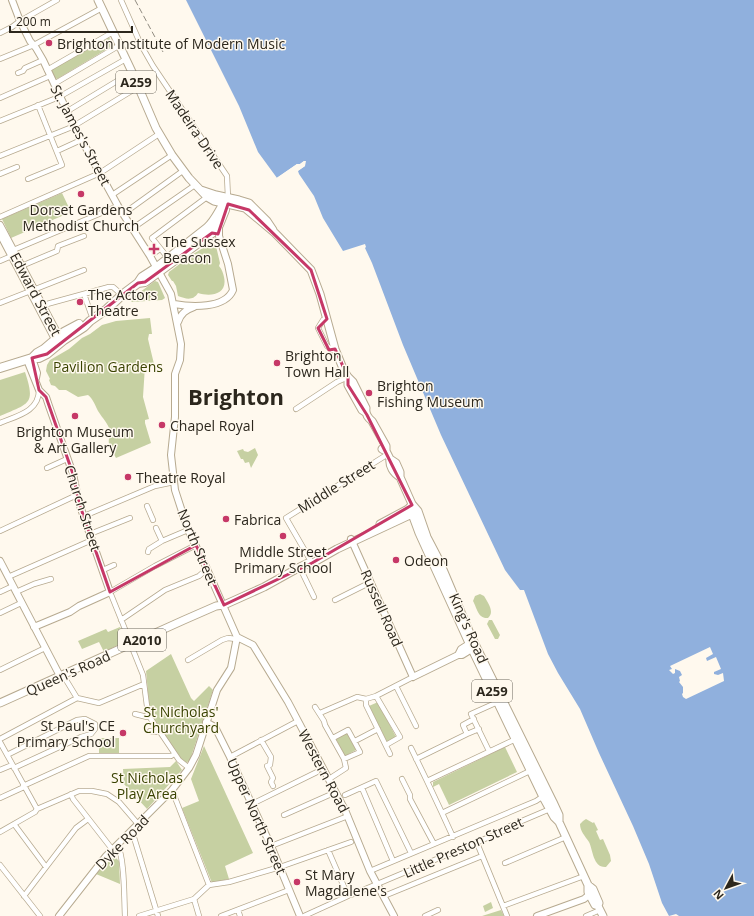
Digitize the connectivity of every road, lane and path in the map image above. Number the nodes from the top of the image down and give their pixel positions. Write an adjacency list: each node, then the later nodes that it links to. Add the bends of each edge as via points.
1 (12, 0): 6 (street, St. James's Street)
2 (57, 0): 6 (street)
3 (98, 0): 5 (main road, A259)
4 (121, 0): 41 (street, Madeira Drive, via 153,66 227,176)
5 (102, 8): 7 (main road, A259); 9 (street)
6 (20, 21): 8 (street); 9 (street, St. James's Street)
7 (113, 32): 10 (main road, A259); 16 (street)
8 (0, 33)
9 (34, 45): 11 (street); 13 (street, St. James's Street)
10 (120, 45): 12 (main road, A259); 17 (street)
11 (0, 59)
12 (126, 59): 14 (main road, A259); 19 (street)
13 (43, 60): 15 (street); 16 (street, St. James's Street)
14 (132, 72): 18 (main road, A259); 22 (street)
15 (18, 73)
16 (48, 73): 17 (street, St. James's Street); 20 (street)
17 (54, 84): 19 (street, St. James's Street)
18 (138, 87): 24 (street); 25 (main road, A259)
19 (59, 97): 21 (street); 22 (street, St. James's Street)
20 (0, 98)
21 (38, 105): 23 (street); 26 (street)
22 (66, 112): 24 (street, St. James's Street)
23 (0, 122)
24 (74, 126): 26 (street); 27 (street, St. James's Street)
25 (159, 134): 29 (main road, A259); 35 (street)
26 (50, 136): 28 (street); 30 (street)
27 (81, 140): 28 (street); 35 (street, St. James's Street)
28 (57, 151): 37 (street, via 62,165)
29 (172, 155): 34 (main road, A259); 39 (street)
30 (0, 156)
31 (9, 164): 33 (street)
32 (18, 167): 33 (street)
33 (11, 169): 36 (street)
34 (184, 170): 38 (main road, A259); 43 (street)
35 (100, 173): 39 (street, St. James's Street); 44 (street)
36 (0, 174)
37 (28, 179)
38 (198, 187): 40 (main road, A259); 41 (main road, A259); 46 (street)
39 (112, 195): 42 (street, St. James's Street)
40 (207, 197): 41 (main road, A259, via 214,201); 51 (street, via 152,238)
41 (226, 202): 48 (highway, via 214,220); 49 (highway); 66 (main road, A259, via 249,210 311,270)
42 (118, 206): 43 (street, St. James's Street); 52 (street)
43 (123, 214): 46 (street, St. James's Street)
44 (0, 217)
45 (0, 225): 52 (street, Edward Street)
46 (133, 228): 53 (street, St. James's Street)
47 (0, 234): 52 (street, Edward Street)
48 (199, 234): 49 (street); 54 (highway)
49 (215, 235): 58 (highway); 65 (street, via 228,264 233,290 223,301)
50 (84, 236): 56 (street, via 58,246 57,251)
51 (160, 249): 53 (street); 54 (street)
52 (12, 253): 55 (street); 56 (street, Edward Street)
53 (150, 256): 58 (street, St. James's Street)
54 (168, 258): 58 (highway)
55 (0, 261)
56 (19, 267): 59 (street, Edward Street)
57 (84, 270): 59 (street)
58 (157, 270): 61 (highway, via 142,277); 64 (street, St. James's Street)
59 (32, 291): 62 (street); 69 (street, Edward Street)
60 (84, 294): 61 (street, via 113,287); 63 (street); 67 (street)
61 (122, 295): 67 (highway)
62 (0, 302)
63 (47, 304)
64 (174, 304): 65 (street); 68 (street, St. James's Street)
65 (194, 307): 68 (street, via 183,313)
66 (327, 319): 70 (main road, King's Road / A259); 70 (street, King's Road, via 323,320 318,328 327,346)
67 (92, 320): 69 (highway, via 82,323)
68 (178, 322): 80 (street, North Street, via 181,344 180,360 175,374 171,462)
69 (58, 341): 71 (highway)
70 (335, 349): 73 (main road, King's Road / A259)
71 (30, 359): 72 (highway); 74 (street, Church Street, via 37,374)
72 (0, 368)
73 (348, 377): 75 (street); 77 (main road, King's Road / A259, via 349,387 367,415 368,423 382,449)
74 (39, 390): 76 (street, via 39,398 34,407); 78 (street, Church Street, via 46,398)
75 (296, 410)
76 (0, 424)
77 (388, 455): 82 (main road, King's Road / A259, via 389,464 395,475 400,477); 97 (street, Middle Street, via 286,518)
78 (67, 459): 79 (street); 81 (street, Church Street)
79 (47, 468)
80 (174, 482): 85 (street, via 155,486); 90 (street, North Street)
81 (77, 495): 85 (street, Church Street); 91 (street)
82 (412, 505): 84 (main road); 87 (main road); 120 (main road, King's Road / A259, via 418,511)
83 (147, 506): 88 (street)
84 (412, 514): 87 (main road); 120 (main road, King's Road / A259)
85 (84, 516): 92 (street, Church Street)
86 (130, 518): 92 (street)
87 (396, 518): 94 (main road, A2010)
88 (153, 520)
89 (156, 528): 93 (street)
90 (188, 530): 93 (street); 95 (street, North Street)
91 (0, 531)
92 (91, 537): 101 (street, Church Street); 103 (street)
93 (162, 541): 96 (street)
94 (352, 541): 97 (main road, A2010); 106 (street, Russell Road)
95 (196, 546): 100 (street, North Street); 110 (street)
96 (148, 552)
97 (312, 563): 102 (main road, A2010); 105 (main road, A2010)
98 (1, 564): 103 (street)
99 (114, 565): 101 (street)
100 (207, 569): 114 (street, North Street); 116 (street, via 199,576 165,590)
101 (103, 570): 110 (street, Church Street)
102 (301, 570): 105 (main road, A2010); 111 (street)
103 (8, 577): 107 (street)
104 (51, 579): 109 (street)
105 (278, 580): 114 (main road, A2010)
106 (371, 582): 112 (street); 125 (street, Russell Road)
107 (13, 586): 108 (street); 109 (street)
108 (0, 592)
109 (16, 592): 113 (street)
110 (110, 592): 116 (street, Church Street); 117 (street)
111 (314, 597)
112 (334, 600)
113 (21, 603): 115 (street); 117 (street)
114 (224, 605): 118 (street, North Street); 119 (main road, Queen's Road / A2010)
115 (0, 613)
116 (121, 620): 119 (street, Church Street)
117 (34, 627): 121 (street)
118 (237, 638): 122 (street, via 225,638); 138 (street, Western Road, via 249,642 255,648); 139 (street, Dyke Road, via 231,668 218,688)
119 (130, 642): 124 (main road, Queen's Road / A2010); 126 (street, Church Street)
120 (472, 645): 125 (street, via 462,655); 131 (main road, King's Road / A259)
121 (45, 648): 123 (street); 124 (street)
122 (188, 660)
123 (0, 670)
124 (62, 676): 129 (street); 132 (main road, Queen's Road / A2010)
125 (413, 677): 127 (street)
126 (144, 684): 129 (street, via 99,703); 136 (street, Church Street)
127 (396, 686): 128 (street); 140 (street)
128 (376, 696): 130 (street); 152 (street, via 400,737)
129 (77, 698): 148 (street)
130 (366, 699): 134 (street, via 358,697); 142 (street, via 366,705)
131 (500, 701): 137 (street, via 471,714); 147 (main road, King's Road / A259); 164 (main road, King's Road / A259)
132 (0, 703)
133 (315, 707): 134 (street)
134 (320, 713): 146 (street)
135 (136, 714): 136 (street)
136 (149, 717): 141 (street, Church Street)
137 (474, 719): 143 (street); 145 (street, via 463,725)
138 (298, 721): 149 (street); 167 (street, Western Road)
139 (206, 722): 158 (street, Upper North Street, via 215,727); 162 (street, Dyke Road, via 196,755)
140 (416, 726)
141 (156, 727): 144 (street, via 155,732); 155 (street, Church Street)
142 (378, 729): 150 (street); 152 (street)
143 (479, 729): 145 (street); 154 (street)
144 (150, 731)
145 (467, 734): 159 (street)
146 (333, 738): 150 (street, via 348,730); 160 (street)
147 (516, 738): 154 (street); 164 (main road, King's Road / A259)
148 (0, 739)
149 (261, 740): 158 (street); 172 (street, via 271,757 270,765 267,766)
150 (355, 741): 160 (street, via 360,752)
151 (0, 742): 157 (street)
152 (386, 745): 156 (street)
153 (411, 748): 159 (street)
154 (489, 751): 169 (street)
155 (174, 754): 162 (street, Church Street); 170 (street, via 89,756)
156 (390, 754)
157 (7, 755): 161 (street); 161 (street, via 80,719 92,722 95,726 92,734)
158 (230, 757): 179 (street, Upper North Street)
159 (416, 759): 169 (street)
160 (344, 760): 167 (street, via 346,768)
161 (13, 767): 163 (street); 170 (street)
162 (188, 768): 173 (street, Dyke Road)
163 (0, 770)
164 (530, 770): 166 (main road, King's Road / A259); 177 (main road, King's Road / A259); 182 (street)
165 (317, 772): 172 (street)
166 (541, 776): 177 (street); 186 (main road, King's Road / A259, via 559,815)
167 (329, 779): 174 (street, Western Road)
168 (402, 779): 195 (street)
169 (427, 781): 182 (street)
170 (24, 786): 178 (street); 180 (street)
171 (362, 788): 176 (street); 199 (street, via 376,781); 201 (street)
172 (275, 789): 179 (street)
173 (172, 790): 188 (street, Dyke Road); 209 (street)
174 (336, 792): 183 (street); 184 (street, Western Road)
175 (71, 794): 180 (street); 185 (street); 188 (street, via 92,791 107,794 119,802)
176 (345, 795)
177 (544, 797): 181 (main road, King's Road / A259); 191 (street)
178 (0, 798)
179 (252, 804): 196 (street, Upper North Street)
180 (37, 809): 187 (street)
181 (550, 809): 186 (main road, King's Road / A259); 194 (street, Little Preston Street)
182 (442, 814): 191 (street)
183 (284, 815)
184 (348, 816): 196 (street); 206 (street, Western Road)
185 (88, 819): 197 (street); 204 (street, via 76,828)
186 (559, 822): 192 (main road, King's Road / A259)
187 (14, 824): 190 (street); 204 (street)
188 (138, 824): 189 (street, Dyke Road)
189 (132, 831): 197 (street, Dyke Road); 220 (street)
190 (0, 832)
191 (453, 836): 195 (street)
192 (566, 837): 202 (street); 207 (main road, King's Road / A259)
193 (351, 842): 198 (street)
194 (477, 843): 200 (street); 208 (street, Little Preston Street)
195 (434, 844): 199 (street)
196 (271, 846): 205 (street, Upper North Street)
197 (114, 847): 223 (street, Dyke Road); 224 (street, via 120,848 122,858)
198 (328, 850): 205 (street); 214 (street)
199 (411, 853): 201 (street)
200 (482, 856): 215 (street); 217 (street)
201 (392, 861): 206 (street)
202 (505, 864)
203 (0, 865): 213 (street)
204 (46, 867): 213 (street)
205 (280, 867): 209 (street, via 229,882); 211 (street, Upper North Street)
206 (370, 871): 208 (street, Western Road)
207 (584, 876): 210 (main road, King's Road / A259); 217 (street)
208 (377, 884): 214 (street, Little Preston Street); 215 (street, Western Road)
209 (209, 885): 216 (street)
210 (588, 885): 212 (main road, King's Road / A259); 221 (main road, King's Road / A259, via 594,891)
211 (289, 890): 218 (street); 230 (street, Upper North Street)
212 (590, 894): 221 (main road, King's Road / A259); 235 (street, via 586,898)
213 (24, 896): 222 (street)
214 (349, 896): 231 (street, Little Preston Street)
215 (384, 896): 232 (street, Western Road)
216 (194, 899): 220 (street); 227 (street)
217 (503, 906): 234 (street)
218 (238, 910): 228 (street); 229 (street)
219 (438, 910): 233 (street)
220 (156, 911): 225 (street); 226 (street)
221 (601, 911): 236 (street)
222 (40, 916)
223 (59, 916)
224 (125, 916)
225 (140, 916)
226 (158, 916)
227 (199, 916)
228 (221, 916)
229 (240, 916)
230 (300, 916)
231 (304, 916)
232 (394, 916)
233 (425, 916)
234 (507, 916)
235 (537, 916)
236 (588, 916)

